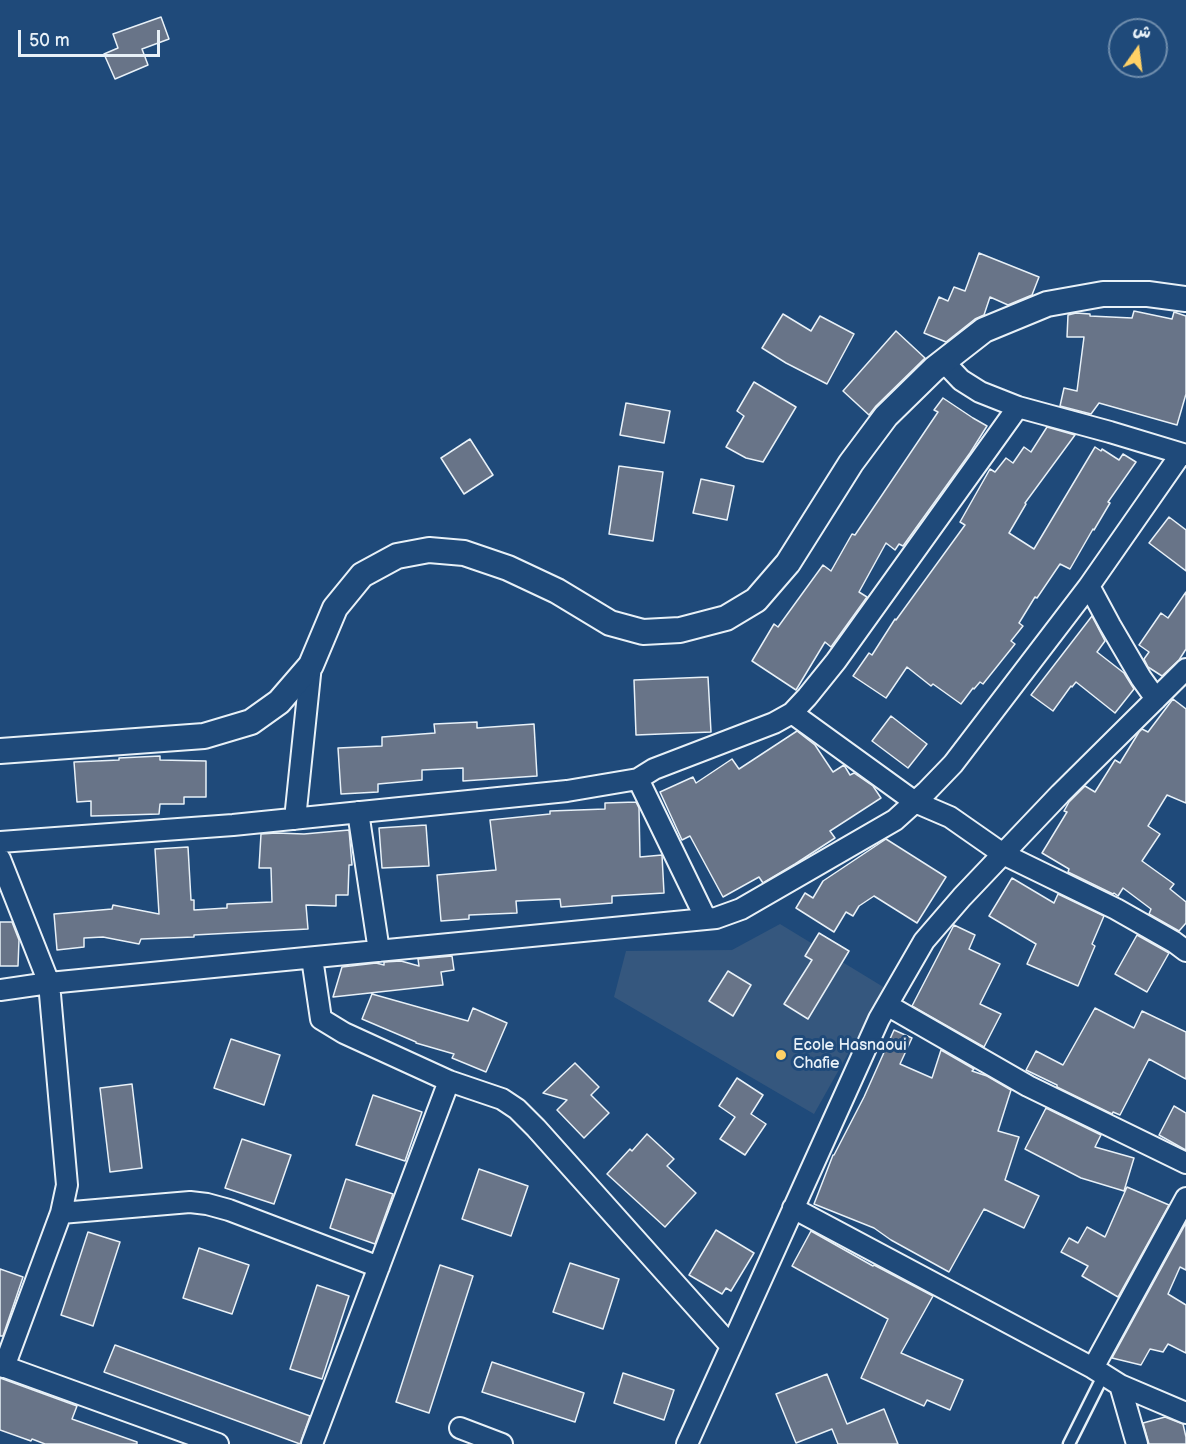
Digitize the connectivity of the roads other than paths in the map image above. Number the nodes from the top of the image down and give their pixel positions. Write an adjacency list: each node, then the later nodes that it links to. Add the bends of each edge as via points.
1 (1186, 299): 2 (street, via 1103,294 1047,304 984,330)
2 (944, 362): 3 (street, via 980,392); 6 (street, via 886,416 851,463 788,563 756,600 726,618 680,630 643,632 610,623 557,591 508,568 464,553 429,550 397,556 362,575 335,608)
3 (1018, 407): 4 (street); 9 (street, via 836,661)
4 (1184, 454): 5 (street)
5 (1089, 586): 8 (street); 12 (street, via 952,764)
6 (311, 665): 10 (street, via 279,702 251,722 204,736); 14 (street)
7 (1186, 669): 8 (street)
8 (1156, 699): 16 (street)
9 (792, 713): 11 (street); 12 (street)
10 (0, 751)
11 (638, 779): 13 (street, via 567,791); 18 (street)
12 (915, 802): 16 (street, via 950,817); 18 (street, via 895,820 741,909)
13 (358, 812): 14 (street); 19 (street)
14 (294, 819): 15 (street)
15 (0, 842)
16 (1003, 854): 20 (street, via 1116,909); 24 (street, via 924,941)
17 (0, 859): 22 (street)
18 (705, 919): 19 (street)
19 (379, 951): 21 (street)
20 (1186, 951)
21 (312, 958): 22 (street); 25 (street, via 321,1019)
22 (49, 983): 23 (street); 29 (street, via 67,1185)
23 (0, 990)
24 (887, 1005): 26 (street, via 1028,1086); 28 (street)
25 (449, 1081): 30 (street); 31 (street, via 502,1099 517,1109)
26 (1186, 1162)
27 (1186, 1198): 33 (street)
28 (793, 1208): 31 (street); 33 (street)
29 (61, 1213): 30 (street, via 190,1202 207,1204); 32 (street)
30 (379, 1267): 37 (street)
31 (731, 1346): 39 (street)
32 (2, 1366): 36 (street)
33 (1105, 1376): 34 (street); 40 (lane); 41 (street)
34 (1186, 1413)
35 (460, 1428): 38 (street)
36 (218, 1444)
37 (312, 1444)
38 (502, 1444)
39 (687, 1444)
40 (1069, 1444)
41 (1137, 1444)

